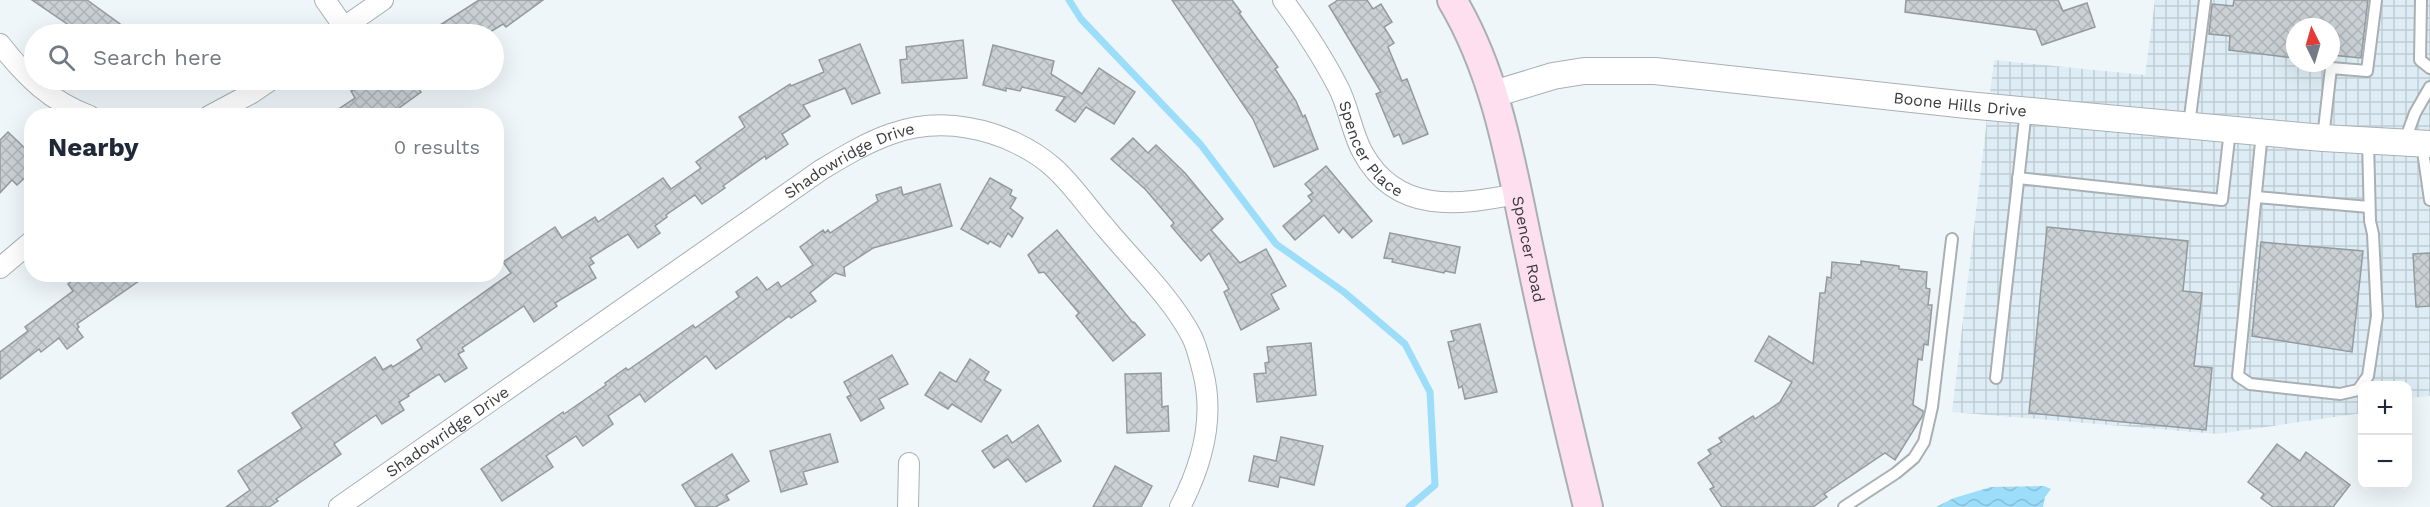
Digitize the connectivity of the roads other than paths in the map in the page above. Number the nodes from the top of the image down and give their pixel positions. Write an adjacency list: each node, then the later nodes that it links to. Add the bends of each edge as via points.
1 (325, 0): 8 (street)
2 (383, 0): 9 (street)
3 (1283, 0): 27 (street, Spencer Place, via 1337,85 1362,152 1393,186 1406,195 1442,203)
4 (1452, 0): 16 (main road, Spencer Road)
5 (2205, 0): 20 (lane)
6 (2376, 0): 23 (lane, via 2367,71 2331,68)
7 (2421, 0): 11 (lane, via 2420,60)
8 (336, 24)
9 (349, 24)
10 (0, 44): 12 (street)
11 (2430, 68)
12 (24, 70)
13 (2430, 87): 25 (lane, via 2415,113)
14 (43, 90): 17 (street)
15 (256, 90): 18 (street)
16 (1494, 94): 19 (street, Boone Hills Drive, via 1584,71 1655,71); 27 (main road, Spencer Road)
17 (73, 108)
18 (223, 108)
19 (2026, 110): 20 (street, Boone Hills Drive); 26 (lane)
20 (2188, 125): 21 (street, Boone Hills Drive)
21 (2230, 129): 22 (street, Boone Hills Drive); 26 (lane, via 2222,200)
22 (2262, 132): 23 (street, Boone Hills Drive); 28 (lane)
23 (2323, 138): 24 (street, Boone Hills Drive)
24 (2368, 141): 25 (street, Boone Hills Drive); 30 (lane)
25 (2419, 144): 29 (lane)
26 (2018, 178): 34 (lane)
27 (1517, 194): 39 (main road, Spencer Road, via 1552,362)
28 (2256, 197): 30 (lane); 30 (lane, via 2238,376 2250,384 2340,394 2358,390 2368,376 2378,316)
29 (2430, 200)
30 (2369, 207)
31 (1952, 239): 40 (lane, via 1932,407 1924,442 1914,458)
32 (24, 248): 33 (street)
33 (0, 268)
34 (1996, 378)
35 (909, 463): 37 (street)
36 (339, 507): 38 (street, Shadowridge Drive, via 821,170 864,144 929,125 996,135 1055,169 1166,299 1193,338 1204,374 1208,414 1205,447)
37 (908, 507)
38 (1180, 507)
39 (1588, 507)
40 (1844, 507)

